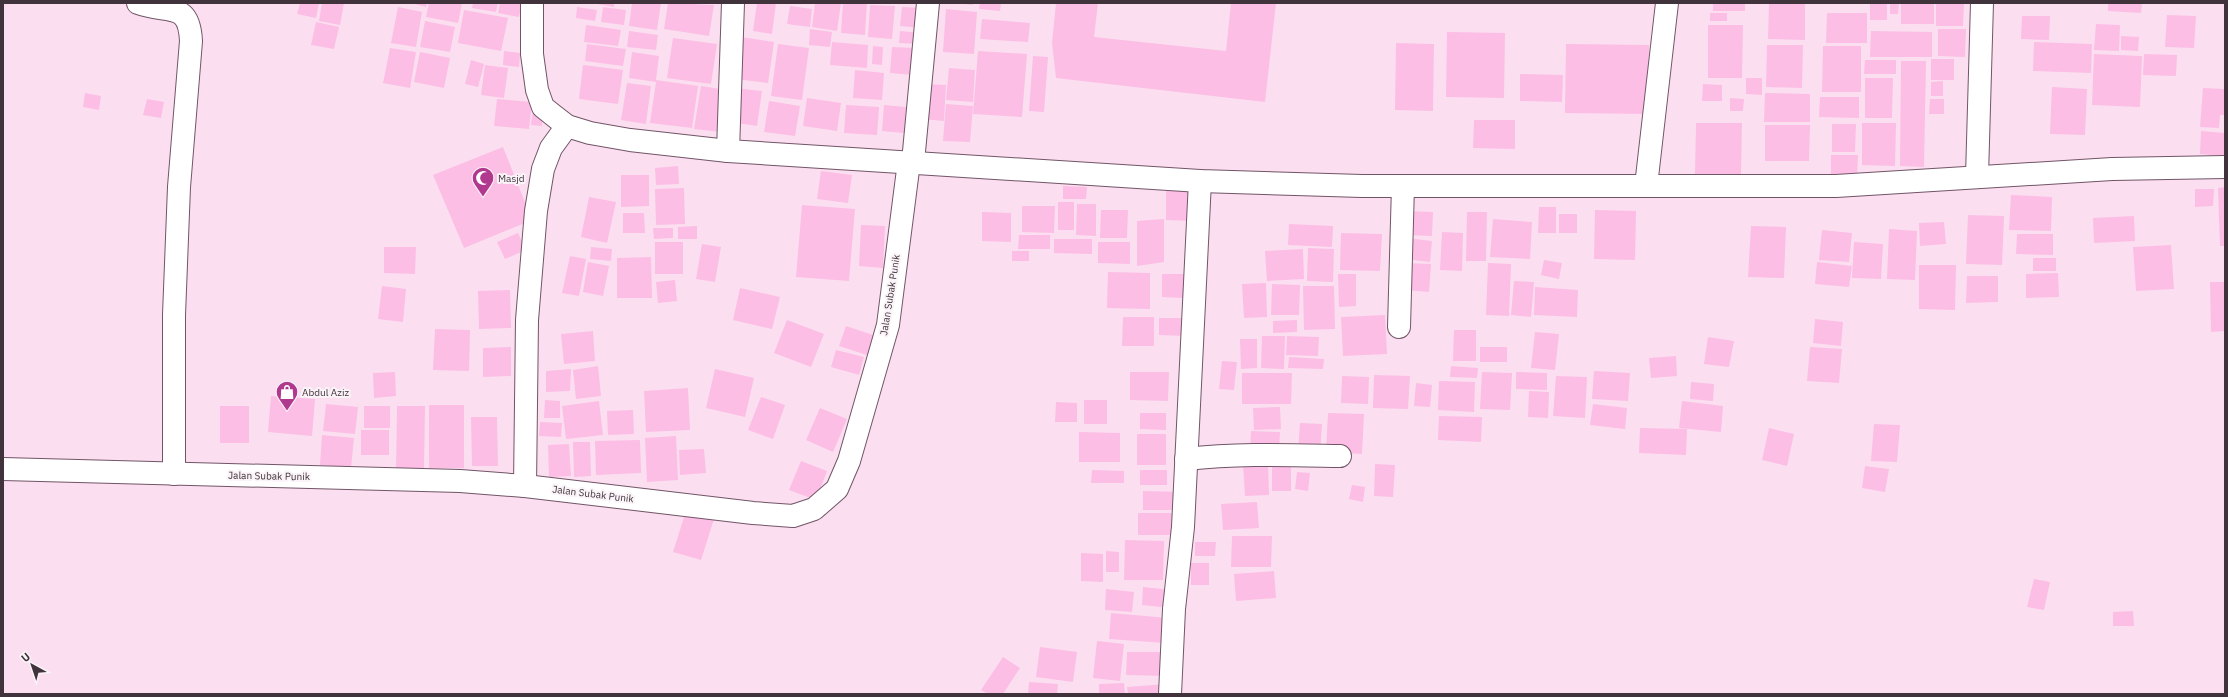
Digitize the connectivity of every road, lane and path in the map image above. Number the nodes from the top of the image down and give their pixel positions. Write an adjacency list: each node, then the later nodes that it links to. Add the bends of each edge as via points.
1 (138, 3): 19 (street, via 176,8 183,12 190,22 191,41 179,187 174,315)
2 (532, 3): 7 (street, via 532,54 537,90 543,107)
3 (733, 3): 8 (street)
4 (928, 3): 9 (street, Jalan Subak Punik)
5 (1667, 3): 14 (street)
6 (1982, 3): 11 (street)
7 (567, 126): 8 (street, via 630,140); 20 (street, via 551,148 543,169 536,211 527,320)
8 (728, 151): 9 (street)
9 (911, 162): 12 (street); 20 (street, Jalan Subak Punik, via 888,325 849,461 836,489 827,500 814,510 793,516 702,508)
10 (2225, 167): 11 (street, via 2112,169)
11 (1977, 176): 14 (street, via 1836,186)
12 (1200, 181): 13 (street); 17 (street)
13 (1403, 186): 14 (street); 15 (street)
14 (1646, 186)
15 (1398, 327)
16 (1340, 456): 17 (street, via 1265,454)
17 (1186, 459): 21 (street)
18 (3, 469): 19 (street, Jalan Subak Punik)
19 (174, 474): 20 (street, Jalan Subak Punik, via 452,481)
20 (525, 486)
21 (1170, 694)

